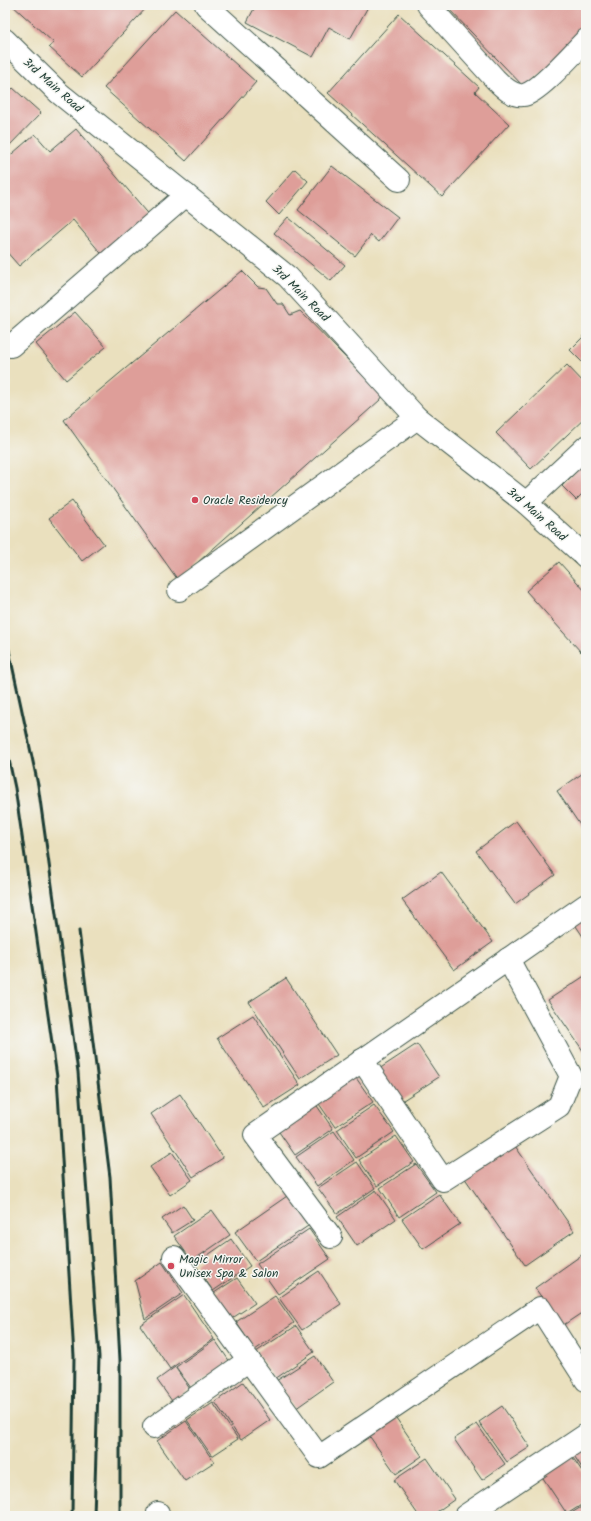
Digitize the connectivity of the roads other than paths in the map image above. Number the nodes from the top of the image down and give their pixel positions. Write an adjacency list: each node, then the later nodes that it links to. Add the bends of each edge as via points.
1 (206, 5): 5 (street)
2 (428, 5): 4 (street, via 502,87 523,95 536,88)
3 (5, 40): 6 (street, 3rd Main Road, via 59,93)
4 (586, 40)
5 (399, 180)
6 (186, 195): 7 (street); 8 (street, 3rd Main Road, via 288,277)
7 (11, 346)
8 (417, 418): 10 (street, 3rd Main Road); 12 (street)
9 (586, 447): 10 (street)
10 (526, 503): 11 (street, 3rd Main Road)
11 (586, 557)
12 (179, 590)
13 (586, 905): 14 (street)
14 (508, 959): 15 (street); 15 (street, via 571,1076 559,1106 443,1180)
15 (362, 1060): 16 (street, via 255,1135)
16 (331, 1237)
17 (174, 1257): 18 (street)
18 (249, 1360): 19 (street, via 319,1457 540,1308); 20 (street)
19 (586, 1380)
20 (154, 1427)
21 (586, 1435): 22 (street)
22 (465, 1516)

